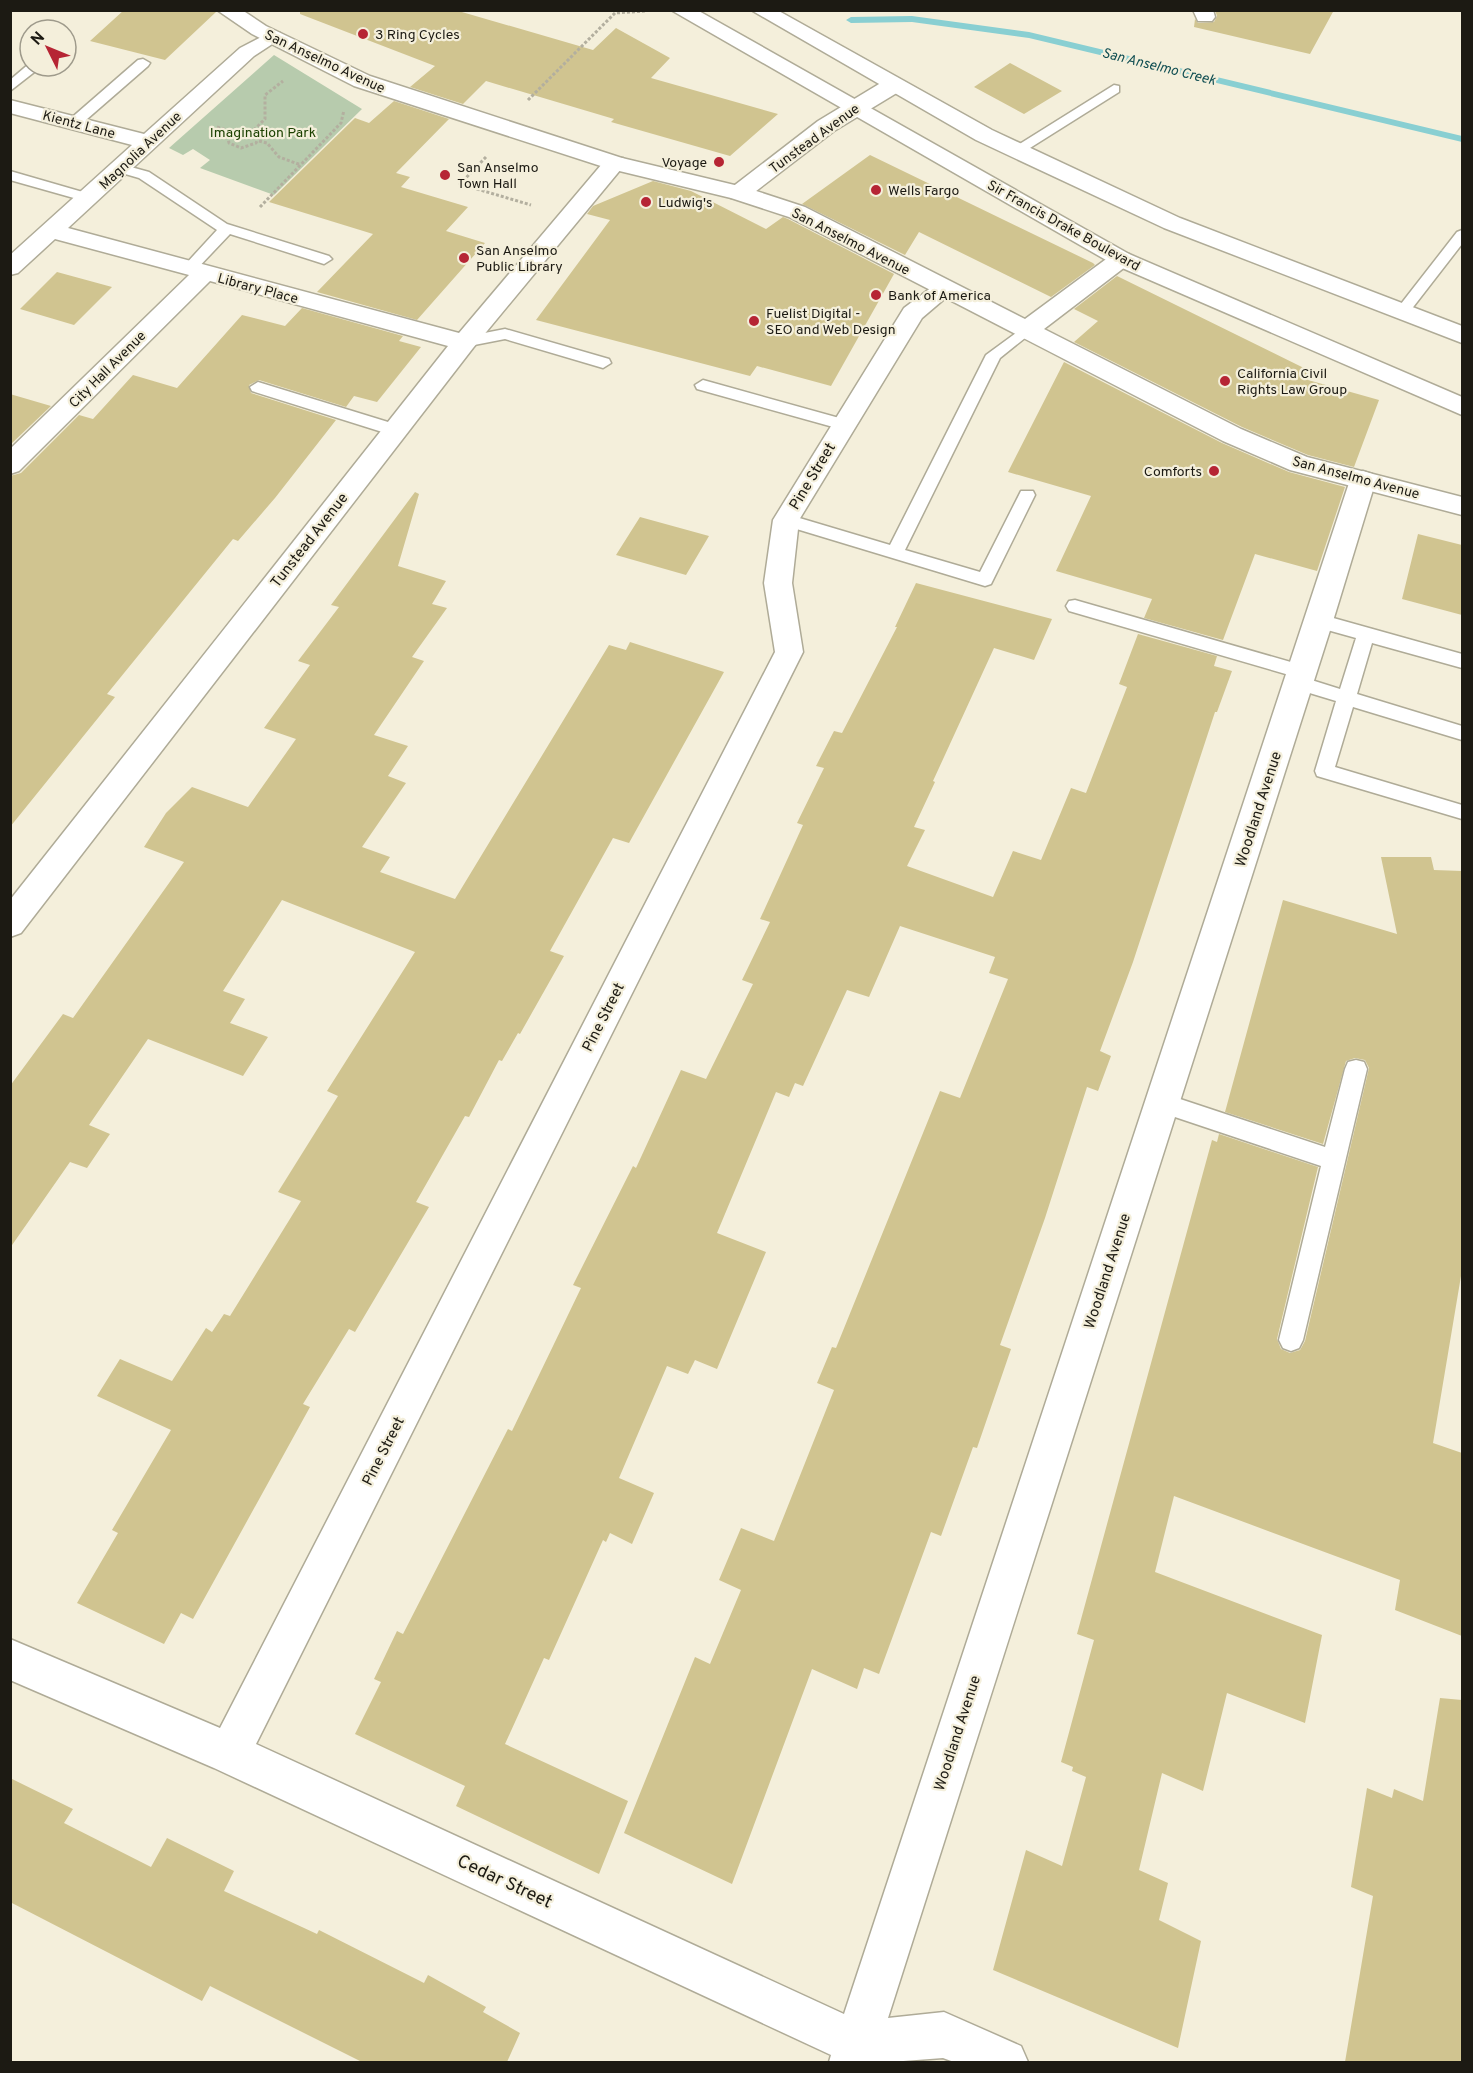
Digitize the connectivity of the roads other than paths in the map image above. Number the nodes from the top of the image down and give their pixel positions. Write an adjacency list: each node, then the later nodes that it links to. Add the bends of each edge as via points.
1 (227, 10): 4 (street, San Anselmo Avenue)
2 (681, 10): 9 (street, Sir Francis Drake Boulevard)
3 (770, 15): 6 (street)
4 (273, 38): 11 (street, Magnolia Avenue, via 247,52); 13 (street, San Anselmo Avenue, via 362,81)
5 (143, 63): 10 (lane)
6 (892, 86): 9 (street, Tunstead Avenue); 12 (street)
7 (1114, 89): 12 (lane)
8 (10, 106): 10 (street, Kientz Lane)
9 (853, 109): 16 (street, Tunstead Avenue); 22 (street, Sir Francis Drake Boulevard)
10 (74, 123): 11 (street, Kientz Lane)
11 (148, 142): 14 (street, Magnolia Avenue)
12 (1017, 150): 26 (street, via 1172,223)
13 (615, 163): 16 (street, San Anselmo Avenue); 29 (street, Tunstead Avenue)
14 (120, 168): 17 (street, Magnolia Avenue); 18 (lane, via 144,175)
15 (10, 175): 17 (lane)
16 (739, 193): 25 (street, San Anselmo Avenue, via 797,212)
17 (88, 198): 19 (street, Magnolia Avenue)
18 (225, 228): 21 (lane); 24 (lane)
19 (52, 231): 23 (street, Magnolia Avenue); 24 (street, Library Place)
20 (1462, 235): 26 (lane)
21 (324, 259)
22 (1121, 259): 27 (street); 33 (street, Sir Francis Drake Boulevard)
23 (10, 268)
24 (196, 272): 29 (street, Library Place); 36 (street, City Hall Avenue)
25 (944, 289): 27 (street, San Anselmo Avenue); 34 (street, Pine Street, via 913,313)
26 (1402, 312): 28 (street)
27 (1026, 330): 37 (street, San Anselmo Avenue, via 1233,435 1299,464); 41 (lane, via 994,355)
28 (1462, 335)
29 (464, 342): 30 (lane, via 505,334); 35 (street, Tunstead Avenue)
30 (603, 363)
31 (703, 385): 34 (lane)
32 (258, 387): 35 (lane)
33 (1462, 407)
34 (844, 425): 40 (street, Pine Street)
35 (395, 430): 50 (street, Tunstead Avenue)
36 (10, 465)
37 (1363, 480): 39 (street, San Anselmo Avenue); 43 (street, Woodland Avenue)
38 (1027, 495): 41 (lane, via 986,580)
39 (1462, 506)
40 (786, 520): 41 (lane); 56 (street, Pine Street, via 778,583 789,652)
41 (895, 553)
42 (1075, 606): 46 (lane)
43 (1319, 621): 44 (lane); 46 (street, Woodland Avenue)
44 (1366, 634): 45 (lane); 47 (lane)
45 (1462, 661)
46 (1301, 677): 47 (lane); 52 (street, Woodland Avenue)
47 (1346, 698): 48 (lane); 49 (lane, via 1324,771)
48 (1462, 733)
49 (1462, 812)
50 (10, 924)
51 (1356, 1069): 53 (lane)
52 (1162, 1103): 53 (lane); 57 (street, Woodland Avenue)
53 (1333, 1160): 54 (lane)
54 (1291, 1340)
55 (10, 1659): 56 (street, Cedar Street)
56 (229, 1753): 57 (street, Cedar Street)
57 (853, 2053): 58 (street, via 944,2034)
58 (1005, 2062)

